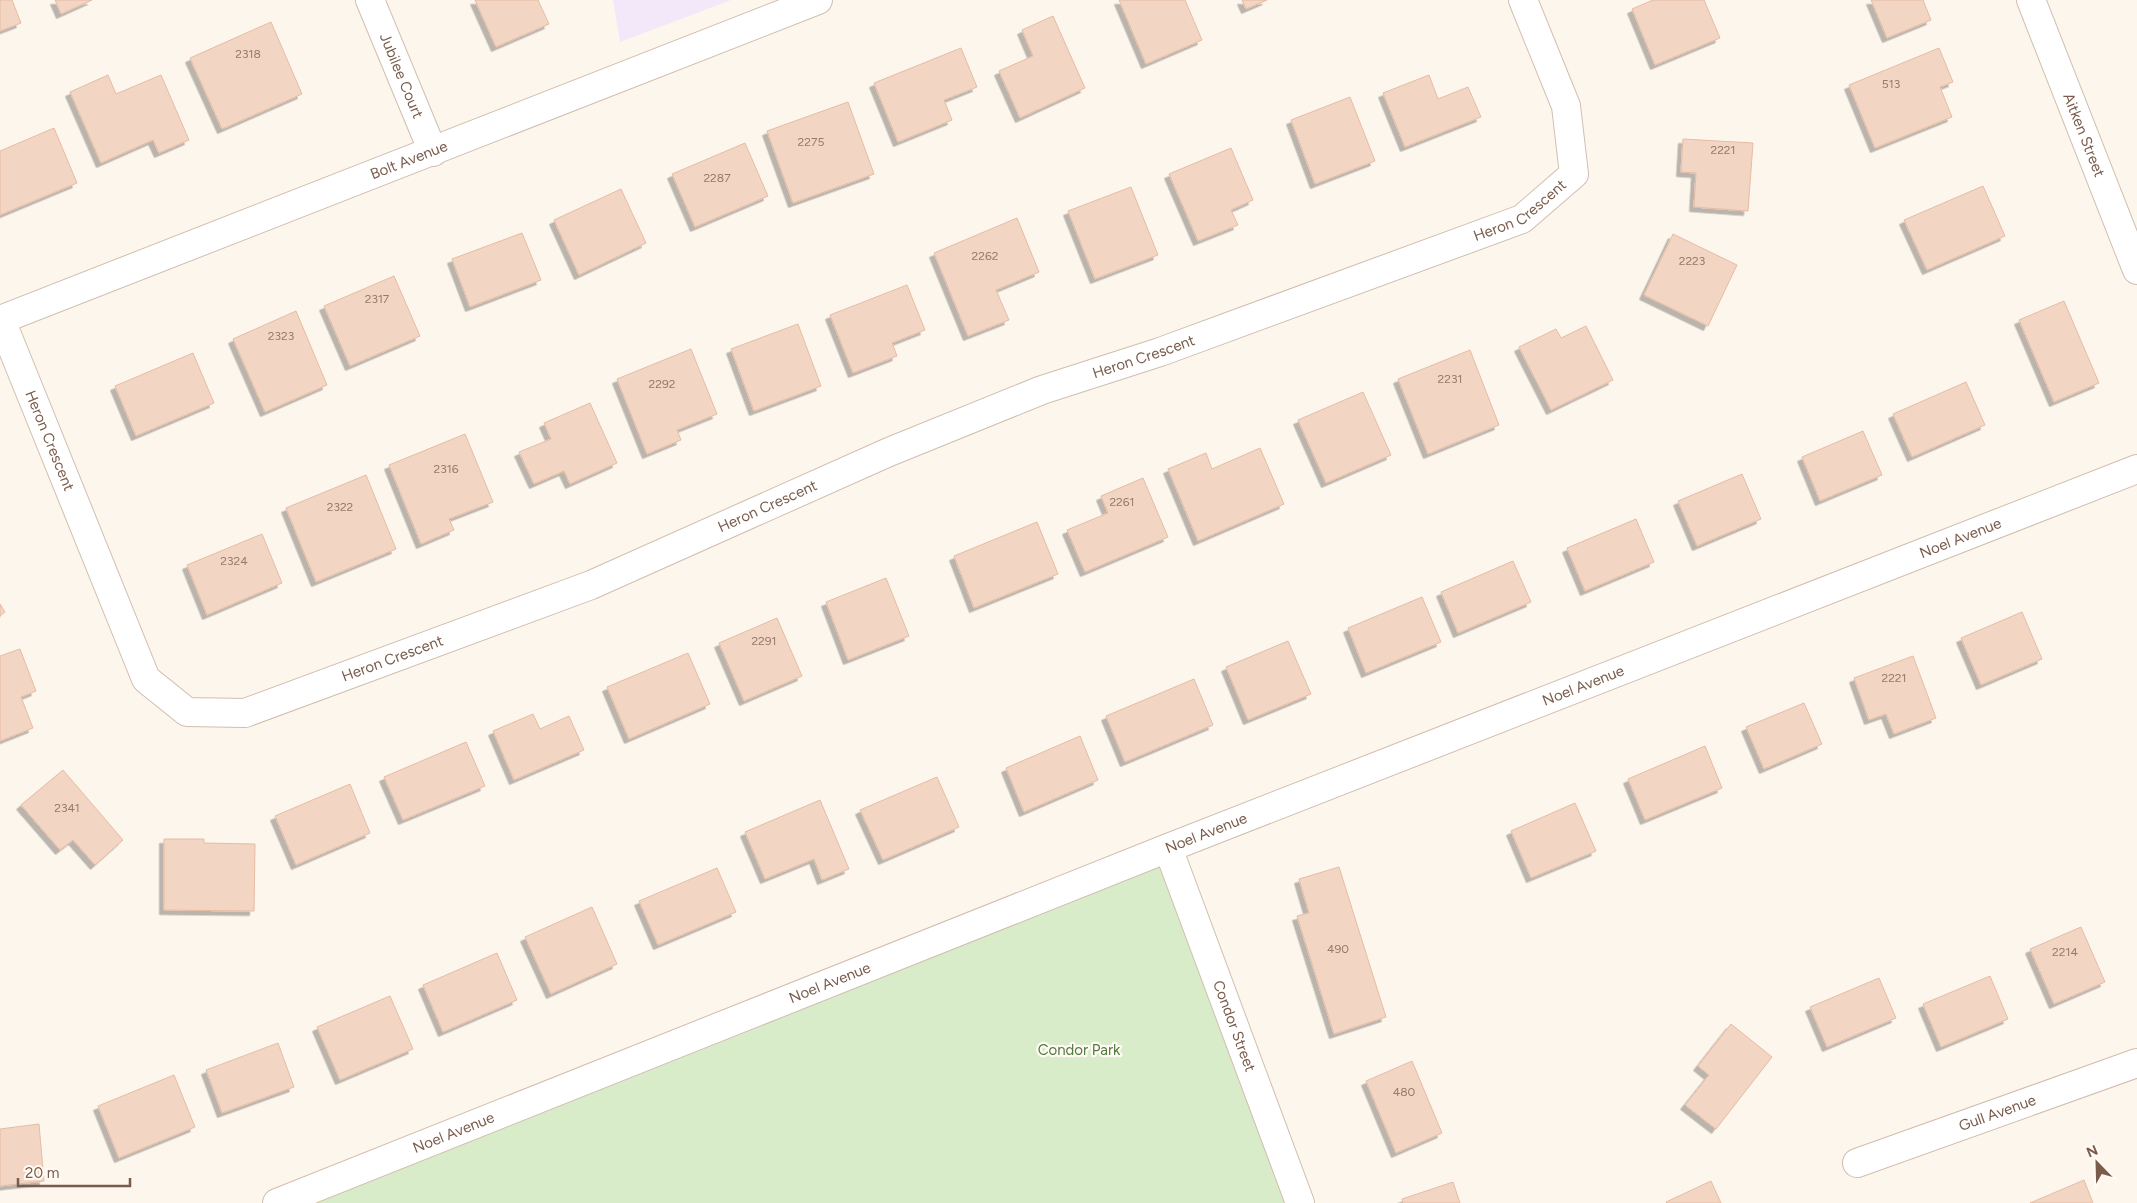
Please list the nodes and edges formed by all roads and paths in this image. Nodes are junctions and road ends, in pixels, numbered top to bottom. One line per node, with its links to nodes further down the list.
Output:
1 (370, 0): 5 (street, Jubilee Court)
2 (818, 0): 5 (street, Bolt Avenue)
3 (1523, 0): 7 (street, Heron Crescent)
4 (2033, 1): 6 (street, Aitken Street)
5 (433, 152): 7 (street, Bolt Avenue)
6 (2137, 270)
7 (1, 320)
8 (2137, 469): 9 (street, Noel Avenue)
9 (1168, 848): 12 (street, Noel Avenue); 13 (street, Condor Street)
10 (2137, 1063): 11 (street, Gull Avenue)
11 (1857, 1163)
12 (277, 1203)
13 (1300, 1203)

